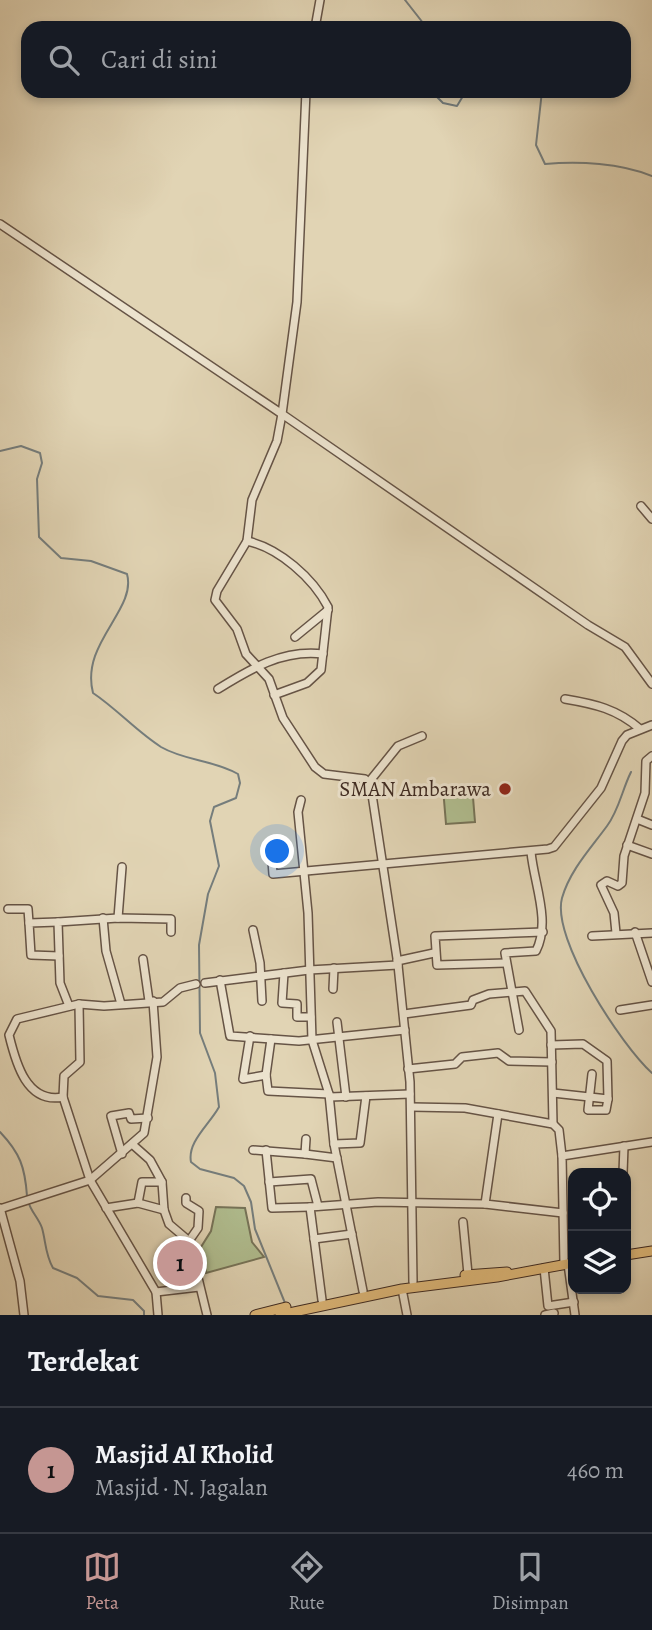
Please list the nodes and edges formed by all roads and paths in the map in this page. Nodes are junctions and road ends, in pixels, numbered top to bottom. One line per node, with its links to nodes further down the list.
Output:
1 (320, 0): 2 (street)
2 (316, 21)
3 (306, 98): 5 (street)
4 (0, 224): 5 (street)
5 (282, 414): 8 (street); 13 (street)
6 (641, 506): 7 (street)
7 (652, 519)
8 (247, 541): 9 (street); 12 (street)
9 (328, 610): 10 (street); 11 (street)
10 (295, 637)
11 (323, 654): 12 (street); 15 (street)
12 (255, 666): 14 (street); 15 (street)
13 (652, 684)
14 (218, 689)
15 (274, 695): 21 (street)
16 (565, 699): 18 (street)
17 (652, 725): 18 (street)
18 (640, 729): 28 (street)
19 (422, 736): 21 (street)
20 (652, 756): 22 (street)
21 (369, 782): 30 (street)
22 (649, 794): 24 (street)
23 (301, 800): 32 (street)
24 (637, 819): 25 (street); 26 (street)
25 (652, 825)
26 (627, 845): 29 (street); 42 (street)
27 (271, 849): 32 (street)
28 (531, 852): 30 (street); 40 (street)
29 (652, 854)
30 (382, 864): 32 (street); 48 (street)
31 (122, 867): 35 (street)
32 (304, 871): 51 (street)
33 (8, 909): 37 (street)
34 (103, 918): 35 (street); 36 (street); 63 (street)
35 (118, 918): 39 (street)
36 (58, 922): 37 (street); 46 (street)
37 (29, 923): 46 (street)
38 (253, 930): 53 (street)
39 (171, 932)
40 (543, 932): 45 (street); 49 (street)
41 (635, 932): 42 (street); 43 (street); 55 (street)
42 (616, 933): 44 (street)
43 (652, 933)
44 (592, 936)
45 (434, 953): 48 (street); 49 (street)
46 (59, 956): 65 (street)
47 (143, 959): 60 (street)
48 (398, 963): 50 (street); 67 (street)
49 (506, 963): 59 (street)
50 (334, 968): 51 (street); 58 (street)
51 (309, 970): 52 (street); 68 (street)
52 (284, 973): 53 (street); 68 (street)
53 (261, 976): 54 (street); 61 (street)
54 (220, 980): 56 (street); 72 (street)
55 (652, 982)
56 (205, 983)
57 (196, 984): 60 (street)
58 (333, 989)
59 (511, 992): 67 (street); 71 (street); 76 (street)
60 (151, 1001): 63 (street); 91 (street)
61 (262, 1001)
62 (79, 1004): 63 (street); 65 (street); 85 (street)
63 (121, 1004)
64 (652, 1005): 66 (street)
65 (69, 1006): 85 (street)
66 (620, 1010)
67 (404, 1014): 70 (street)
68 (311, 1017): 75 (street)
69 (337, 1022): 73 (street)
70 (405, 1030): 73 (street); 78 (street)
71 (519, 1030)
72 (250, 1036): 74 (street); 80 (street)
73 (339, 1038): 75 (street); 86 (street)
74 (271, 1039): 75 (street); 80 (street)
75 (312, 1040): 83 (street)
76 (551, 1045): 77 (street); 88 (street)
77 (552, 1062): 78 (street); 81 (street)
78 (408, 1069): 82 (street)
79 (592, 1074): 87 (street)
80 (266, 1075): 83 (street)
81 (553, 1093): 87 (street); 92 (street)
82 (410, 1094): 84 (street); 89 (street)
83 (329, 1096): 86 (street); 96 (street)
84 (366, 1096): 86 (street); 96 (street)
85 (64, 1097): 105 (street)
86 (346, 1097)
87 (588, 1098): 88 (street); 88 (street)
88 (608, 1099)
89 (411, 1107): 90 (street); 111 (street)
90 (498, 1114): 92 (street); 112 (street)
91 (148, 1118): 95 (street); 100 (street)
92 (553, 1124): 102 (street)
93 (306, 1139): 101 (street)
94 (652, 1142): 97 (street)
95 (132, 1144): 100 (street); 106 (street)
96 (334, 1144): 103 (street)
97 (624, 1146): 102 (street); 104 (street)
98 (253, 1150): 99 (street)
99 (266, 1150): 101 (street); 107 (street)
100 (122, 1154): 105 (street)
101 (305, 1154): 103 (street)
102 (562, 1156): 117 (street)
103 (337, 1158): 110 (street)
104 (623, 1168)
105 (90, 1180): 114 (street); 115 (street)
106 (162, 1182): 109 (street); 116 (street)
107 (269, 1182): 113 (street); 113 (street)
108 (186, 1198): 121 (street)
109 (138, 1203): 115 (street); 116 (street)
110 (346, 1203): 111 (street); 113 (street); 119 (street)
111 (413, 1203): 112 (street); 128 (street)
112 (485, 1204): 117 (street)
113 (314, 1207): 120 (street)
114 (0, 1208): 139 (street)
115 (106, 1209): 132 (street)
116 (164, 1210): 121 (street)
117 (563, 1213): 124 (street)
118 (463, 1222): 127 (street)
119 (352, 1234): 120 (street); 131 (street)
120 (314, 1239): 134 (street)
121 (189, 1241): 129 (street)
122 (652, 1251): 123 (main road)
123 (631, 1254)
124 (568, 1263): 125 (main road)
125 (544, 1268): 126 (main road); 137 (street)
126 (512, 1272): 127 (main road); 130 (main road)
127 (468, 1274): 128 (main road)
128 (413, 1282): 131 (main road)
129 (199, 1287): 132 (street); 141 (street)
130 (402, 1289): 136 (main road); 143 (street)
131 (363, 1291): 134 (main road)
132 (156, 1293): 140 (street)
133 (573, 1294): 135 (street)
134 (322, 1300): 136 (main road)
135 (574, 1302): 137 (street); 145 (street)
136 (293, 1308): 138 (main road)
137 (554, 1311): 144 (street)
138 (278, 1312): 142 (main road)
139 (24, 1315)
140 (158, 1315)
141 (207, 1315)
142 (255, 1315)
143 (407, 1315)
144 (545, 1315)
145 (575, 1315)

